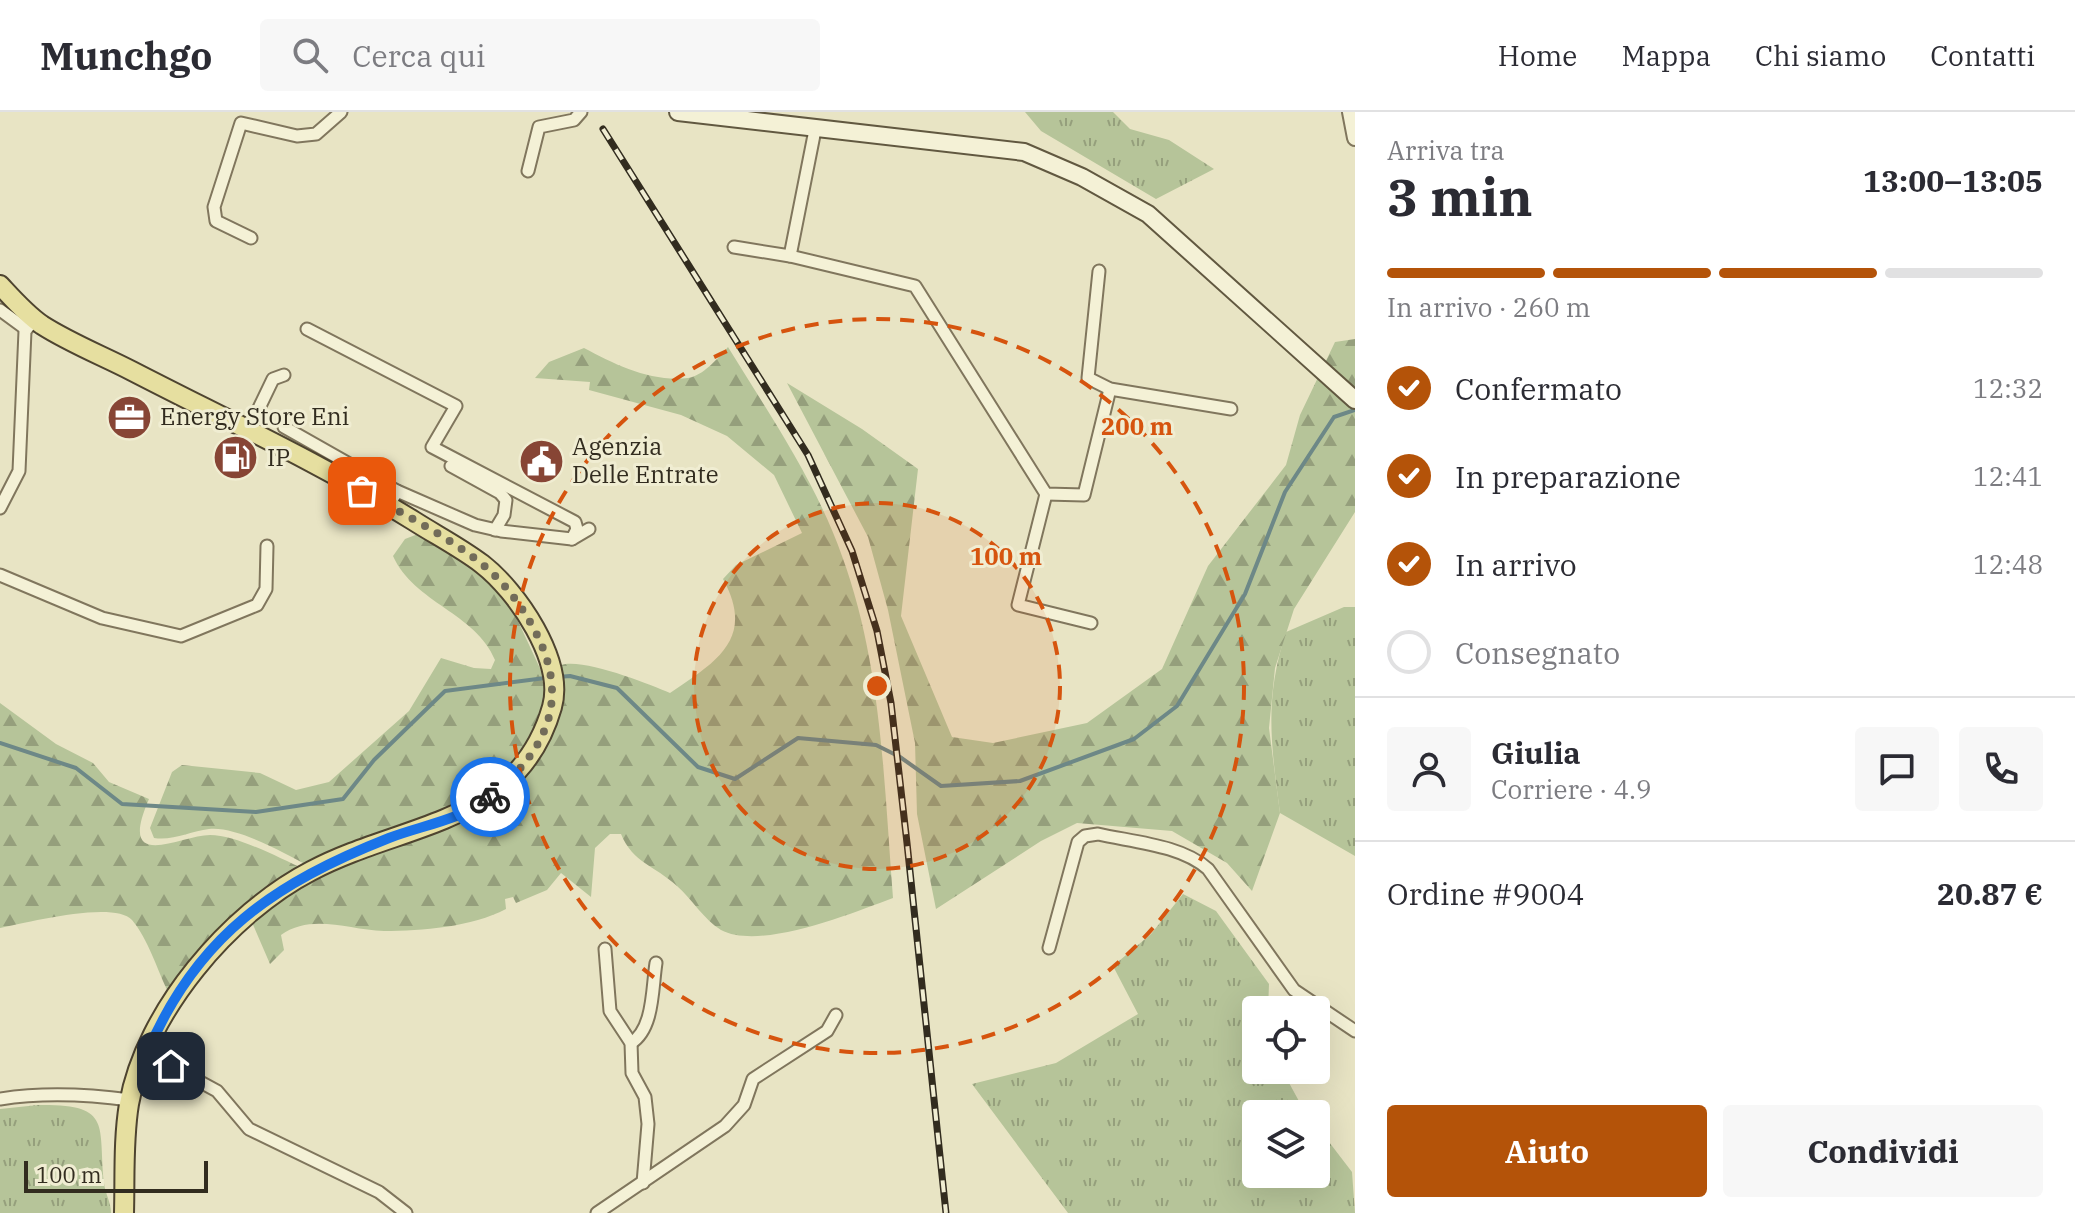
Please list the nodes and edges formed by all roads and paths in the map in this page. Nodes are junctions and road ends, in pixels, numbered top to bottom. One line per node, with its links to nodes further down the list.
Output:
1 (341, 112): 8 (street)
2 (581, 112): 7 (street)
3 (678, 112): 5 (main road)
4 (1350, 112): 6 (street)
5 (815, 130): 10 (street); 18 (main road)
6 (1355, 138)
7 (528, 171)
8 (251, 238)
9 (734, 247): 10 (street)
10 (790, 256): 23 (street)
11 (1099, 271): 17 (street)
12 (0, 285): 14 (main road)
13 (0, 310): 14 (street)
14 (31, 324): 21 (main road); 25 (street)
15 (307, 329): 28 (street)
16 (284, 375): 21 (street)
17 (1110, 389): 19 (street); 23 (street)
18 (1355, 400)
19 (1231, 409)
20 (284, 427): 24 (street)
21 (248, 431): 24 (main road)
22 (451, 466): 27 (street)
23 (1046, 494): 31 (street)
24 (393, 498): 27 (street); 38 (main road)
25 (0, 508)
26 (589, 529): 28 (street)
27 (495, 530): 28 (street)
28 (572, 539)
29 (267, 546): 30 (street)
30 (0, 575)
31 (1091, 623)
32 (1049, 948): 36 (street)
33 (605, 949): 37 (street)
34 (656, 963): 37 (street)
35 (836, 1015): 41 (street)
36 (1355, 1031)
37 (631, 1043): 41 (street)
38 (147, 1053): 40 (main road); 43 (street)
39 (0, 1099): 40 (street)
40 (130, 1100): 42 (main road)
41 (643, 1183): 44 (street)
42 (124, 1213)
43 (406, 1213)
44 (597, 1213)

